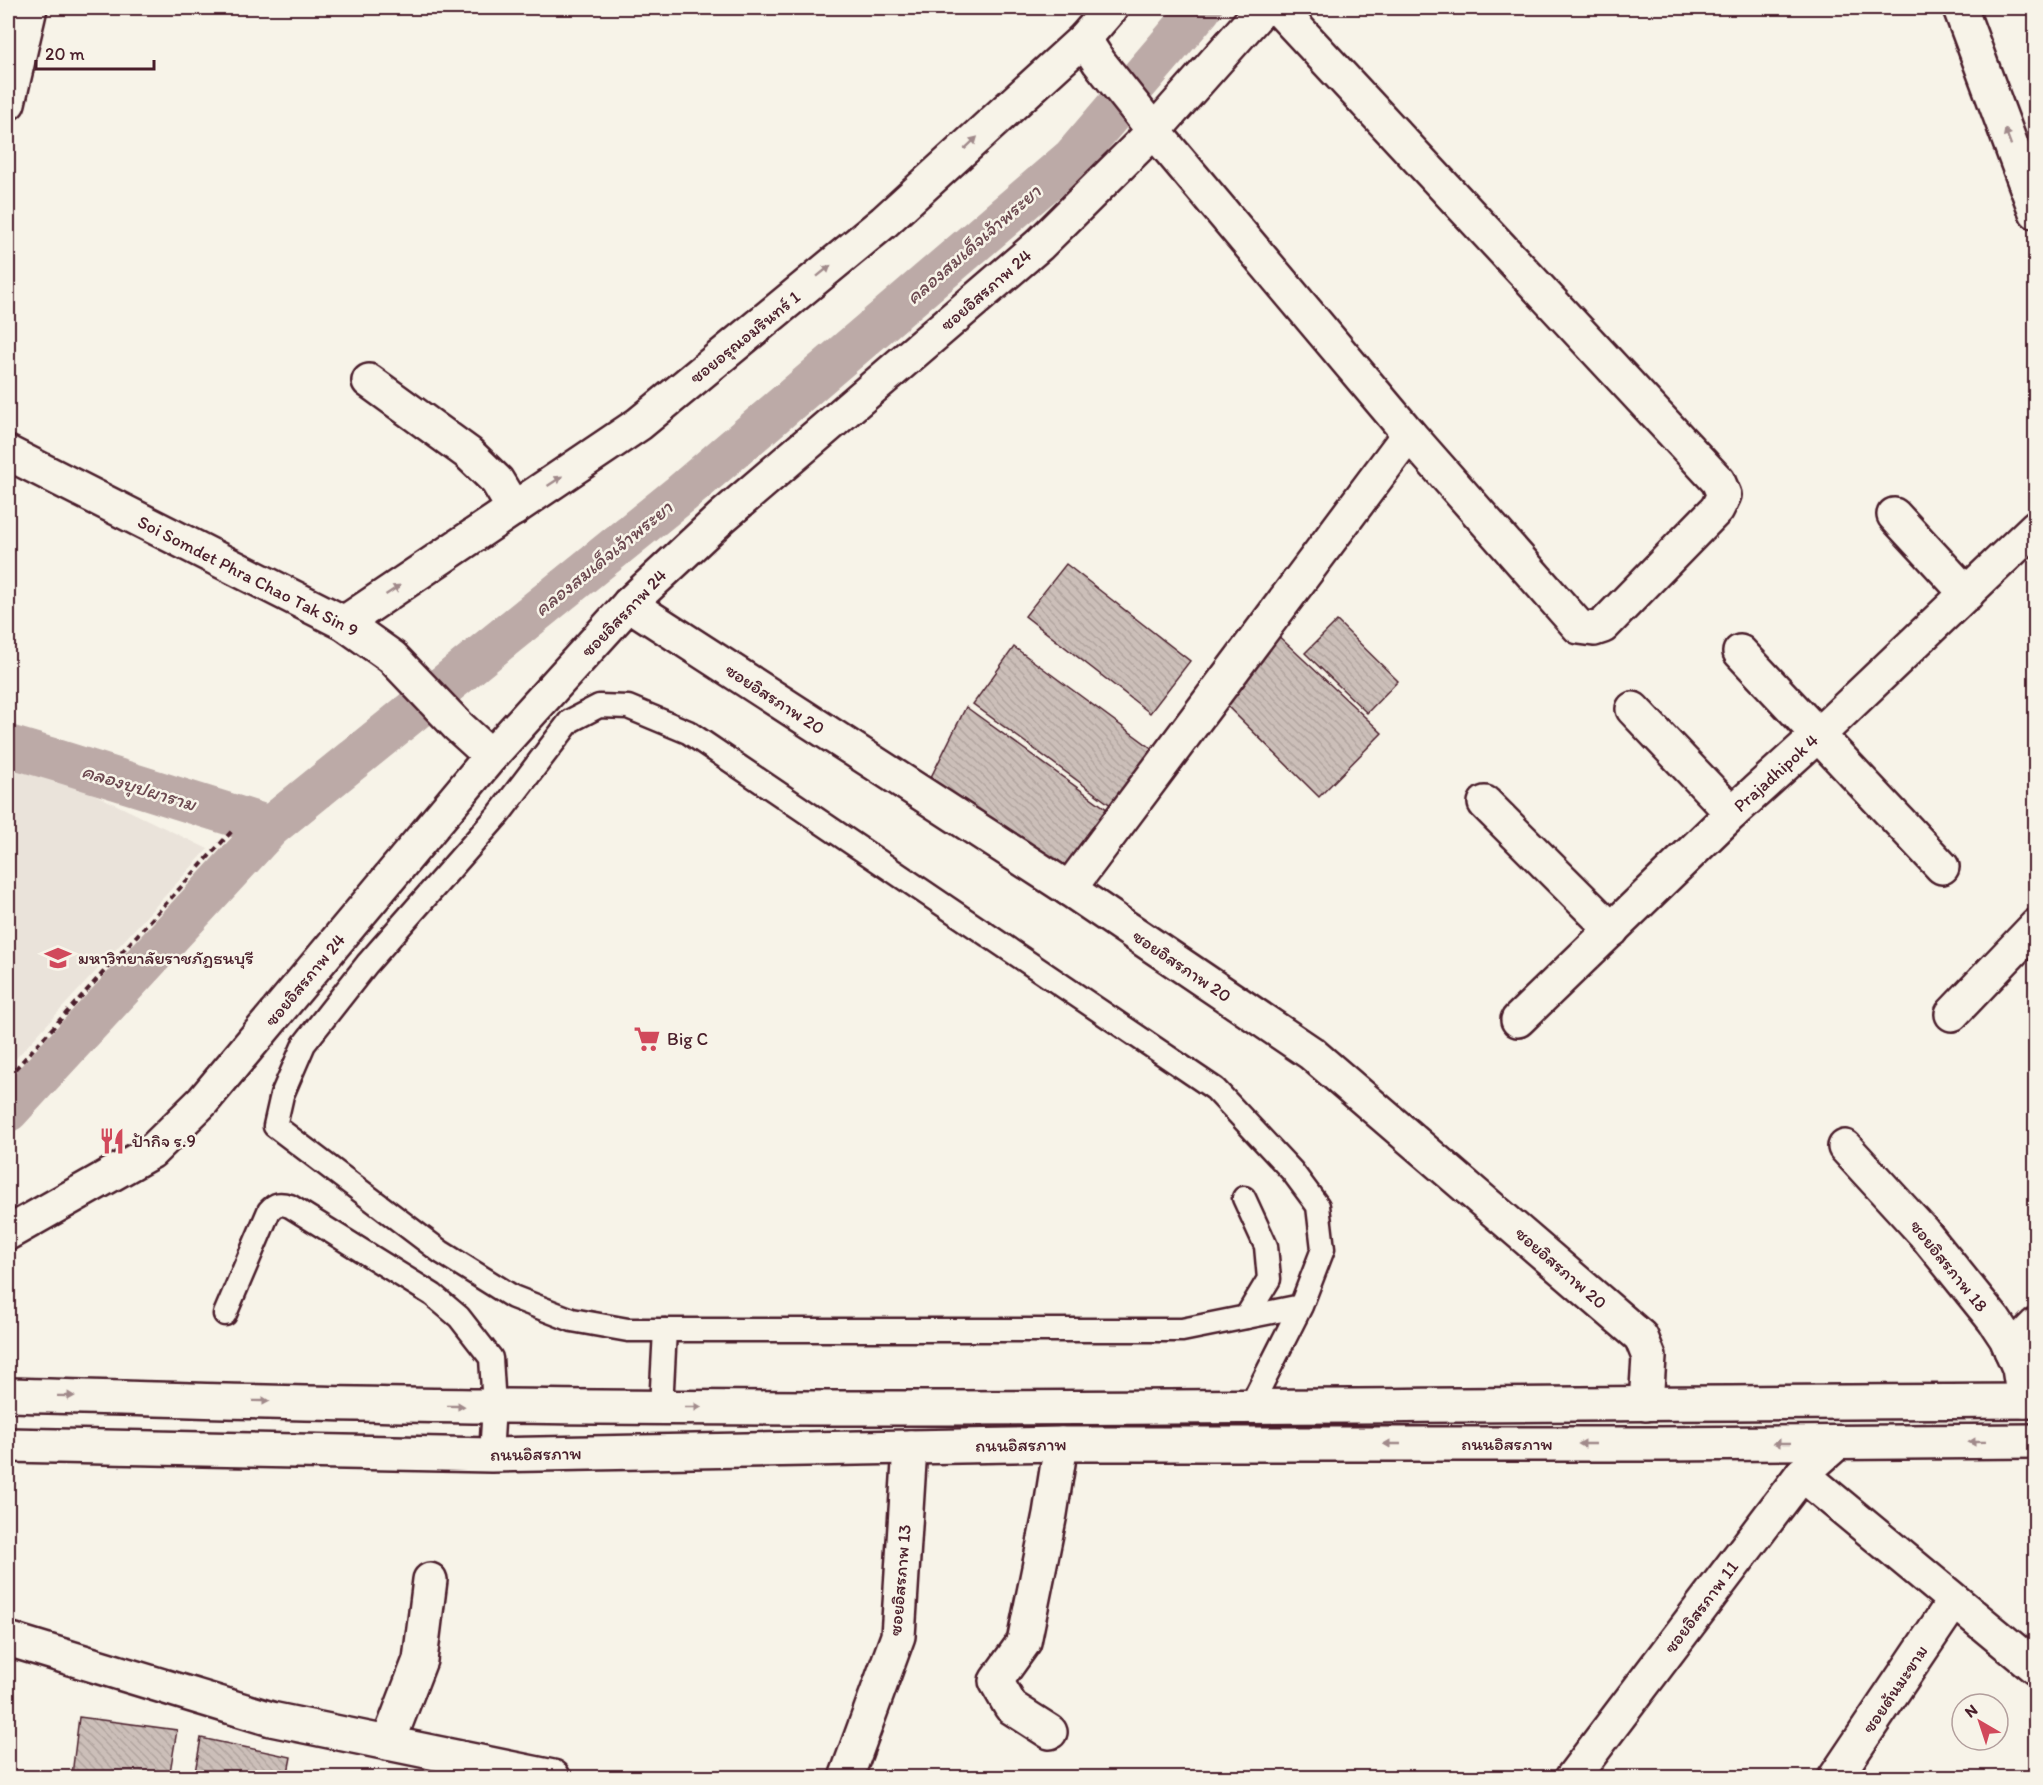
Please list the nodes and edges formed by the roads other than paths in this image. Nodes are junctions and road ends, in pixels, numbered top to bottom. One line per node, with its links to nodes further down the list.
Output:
1 (30, 8): 7 (street)
2 (1111, 8): 6 (street, ซอยอรุณอมรินทร์ 1)
3 (1263, 8): 8 (street, ซอยอิสรภาพ 24)
4 (1278, 8): 11 (street)
5 (1960, 8): 9 (street, one-way to 5)
6 (1091, 51): 8 (street); 13 (street, ซอยอรุณอมรินทร์ 1, one-way to 6)
7 (8, 103)
8 (1146, 120): 11 (street); 17 (street, ซอยอิสรภาพ 24)
9 (2036, 212)
10 (369, 381): 13 (street)
11 (1408, 434): 26 (street)
12 (8, 453): 18 (street, Soi Somdet Phra Chao Tak Sin 9)
13 (514, 509): 18 (street, ซอยอรุณอมรินทร์ 1, one-way to 13)
14 (1894, 515): 16 (street)
15 (2036, 527): 16 (street, Prajadhipok 4)
16 (1967, 594): 21 (street, Prajadhipok 4)
17 (629, 604): 22 (street, ซอยอิสรภาพ 24); 26 (street, ซอยอิสรภาพ 20)
18 (344, 623): 22 (street, Soi Somdet Phra Chao Tak Sin 9)
19 (1740, 652): 21 (street)
20 (1633, 709): 24 (street)
21 (1819, 734): 24 (street, Prajadhipok 4); 25 (street)
22 (491, 756): 33 (street, ซอยอิสรภาพ 24)
23 (1485, 803): 28 (street)
24 (1732, 813): 28 (street, Prajadhipok 4)
25 (1942, 867)
26 (1069, 889): 42 (street, ซอยอิสรภาพ 20)
27 (2036, 926): 29 (street)
28 (1612, 930): 30 (street, Prajadhipok 4)
29 (1952, 1014)
30 (1518, 1020)
31 (1845, 1148): 39 (street, ซอยอิสรภาพ 18)
32 (1244, 1198): 36 (lane)
33 (8, 1233)
34 (1301, 1306): 36 (lane); 38 (lane); 45 (lane)
35 (225, 1314): 43 (lane)
36 (1246, 1317): 38 (lane)
37 (2036, 1325): 39 (street)
38 (665, 1330): 44 (lane)
39 (2011, 1350): 41 (street, ซอยอิสรภาพ 18)
40 (8, 1395): 43 (street, one-way to 43)
41 (2030, 1401): 42 (street)
42 (1646, 1404): 45 (street)
43 (494, 1406): 44 (street); 51 (lane)
44 (661, 1407): 45 (street, one-way to 45)
45 (1250, 1407)
46 (2036, 1441): 47 (street, ถนนอิสรภาพ, one-way to 47)
47 (1837, 1443): 48 (street, ถนนอิสรภาพ, one-way to 48); 52 (street, ซอยอิสรภาพ 11)
48 (1061, 1444): 50 (street, ถนนอิสรภาพ); 57 (street)
49 (8, 1445): 51 (street, ถนนอิสรภาพ)
50 (910, 1447): 51 (street, ถนนอิสรภาพ); 60 (street, ซอยอิสรภาพ 13)
51 (491, 1455)
52 (1802, 1474): 54 (street); 61 (street, ซอยอิสรภาพ 11)
53 (430, 1580): 58 (street)
54 (1954, 1600): 56 (street); 62 (street, ซอยต้นมะขาม)
55 (8, 1639): 58 (street)
56 (2036, 1668)
57 (1050, 1732)
58 (388, 1743): 59 (street)
59 (553, 1777)
60 (846, 1778)
61 (1572, 1778)
62 (1835, 1778)

